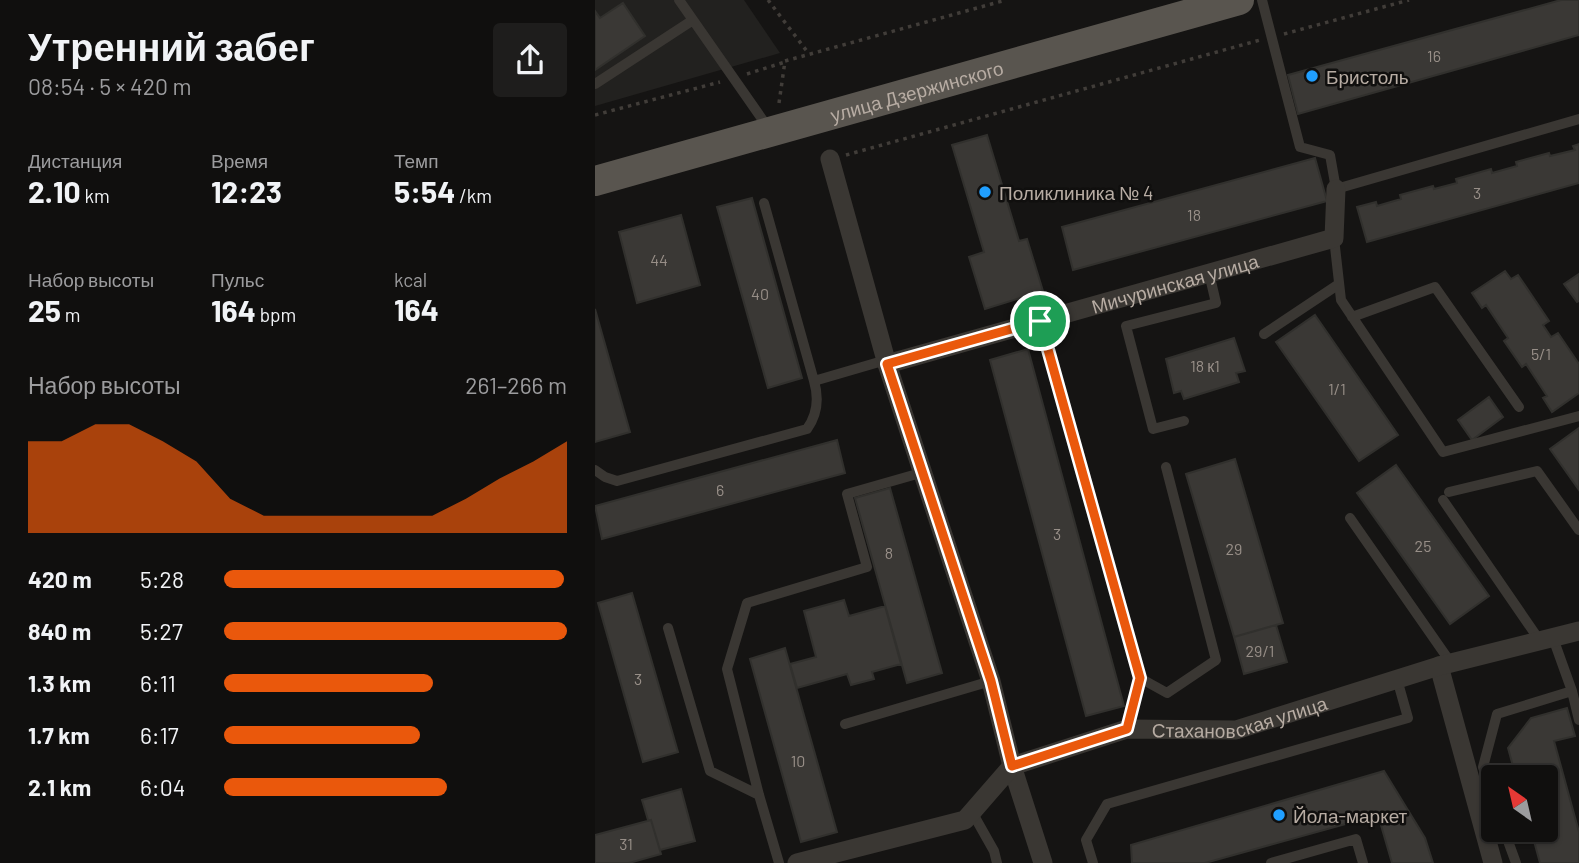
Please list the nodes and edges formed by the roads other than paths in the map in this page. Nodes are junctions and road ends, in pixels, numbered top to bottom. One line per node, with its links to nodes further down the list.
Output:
1 (679, 0): 4 (lane)
2 (1239, 0): 7 (main road, улица Дзержинского)
3 (1262, 0): 10 (lane)
4 (693, 20): 5 (lane); 7 (lane)
5 (595, 84)
6 (1579, 119): 10 (lane)
7 (771, 132): 9 (main road, улица Дзержинского)
8 (830, 159): 18 (street)
9 (595, 181)
10 (1336, 189): 12 (street)
11 (764, 203): 19 (lane)
12 (1334, 238): 13 (street, Мичуринская улица); 14 (lane)
13 (1209, 274): 16 (street, Мичуринская улица); 22 (lane)
14 (1339, 284): 15 (lane); 17 (lane)
15 (1352, 317): 20 (lane); 21 (lane)
16 (1040, 321): 18 (street, Мичуринская улица); 32 (lane)
17 (1264, 334)
18 (887, 362): 19 (lane); 25 (street)
19 (814, 381): 24 (lane)
20 (1519, 407)
21 (1579, 416)
22 (1184, 421)
23 (1166, 467): 32 (lane)
24 (595, 470)
25 (924, 472): 34 (street); 41 (lane)
26 (1350, 518): 31 (lane)
27 (1579, 530): 30 (lane)
28 (668, 628): 41 (lane)
29 (1579, 631): 30 (street, Стахановская улица)
30 (1546, 639): 31 (street, Стахановская улица); 35 (lane)
31 (1445, 664): 33 (street, Стахановская улица); 51 (street)
32 (1140, 678): 38 (lane)
33 (1397, 679): 38 (street, Стахановская улица); 48 (lane)
34 (991, 681): 37 (lane); 40 (street)
35 (1572, 691): 36 (lane); 39 (lane)
36 (1579, 720)
37 (845, 724)
38 (1127, 729): 40 (street, Стахановская улица)
39 (1484, 765)
40 (1012, 766): 42 (street); 47 (street)
41 (759, 794): 44 (lane)
42 (972, 812): 45 (street); 46 (lane)
43 (1508, 842): 52 (lane)
44 (779, 863)
45 (797, 863)
46 (997, 863)
47 (1043, 863)
48 (1093, 863)
49 (1271, 863): 50 (lane)
50 (1363, 863)
51 (1493, 863)
52 (1516, 863)

